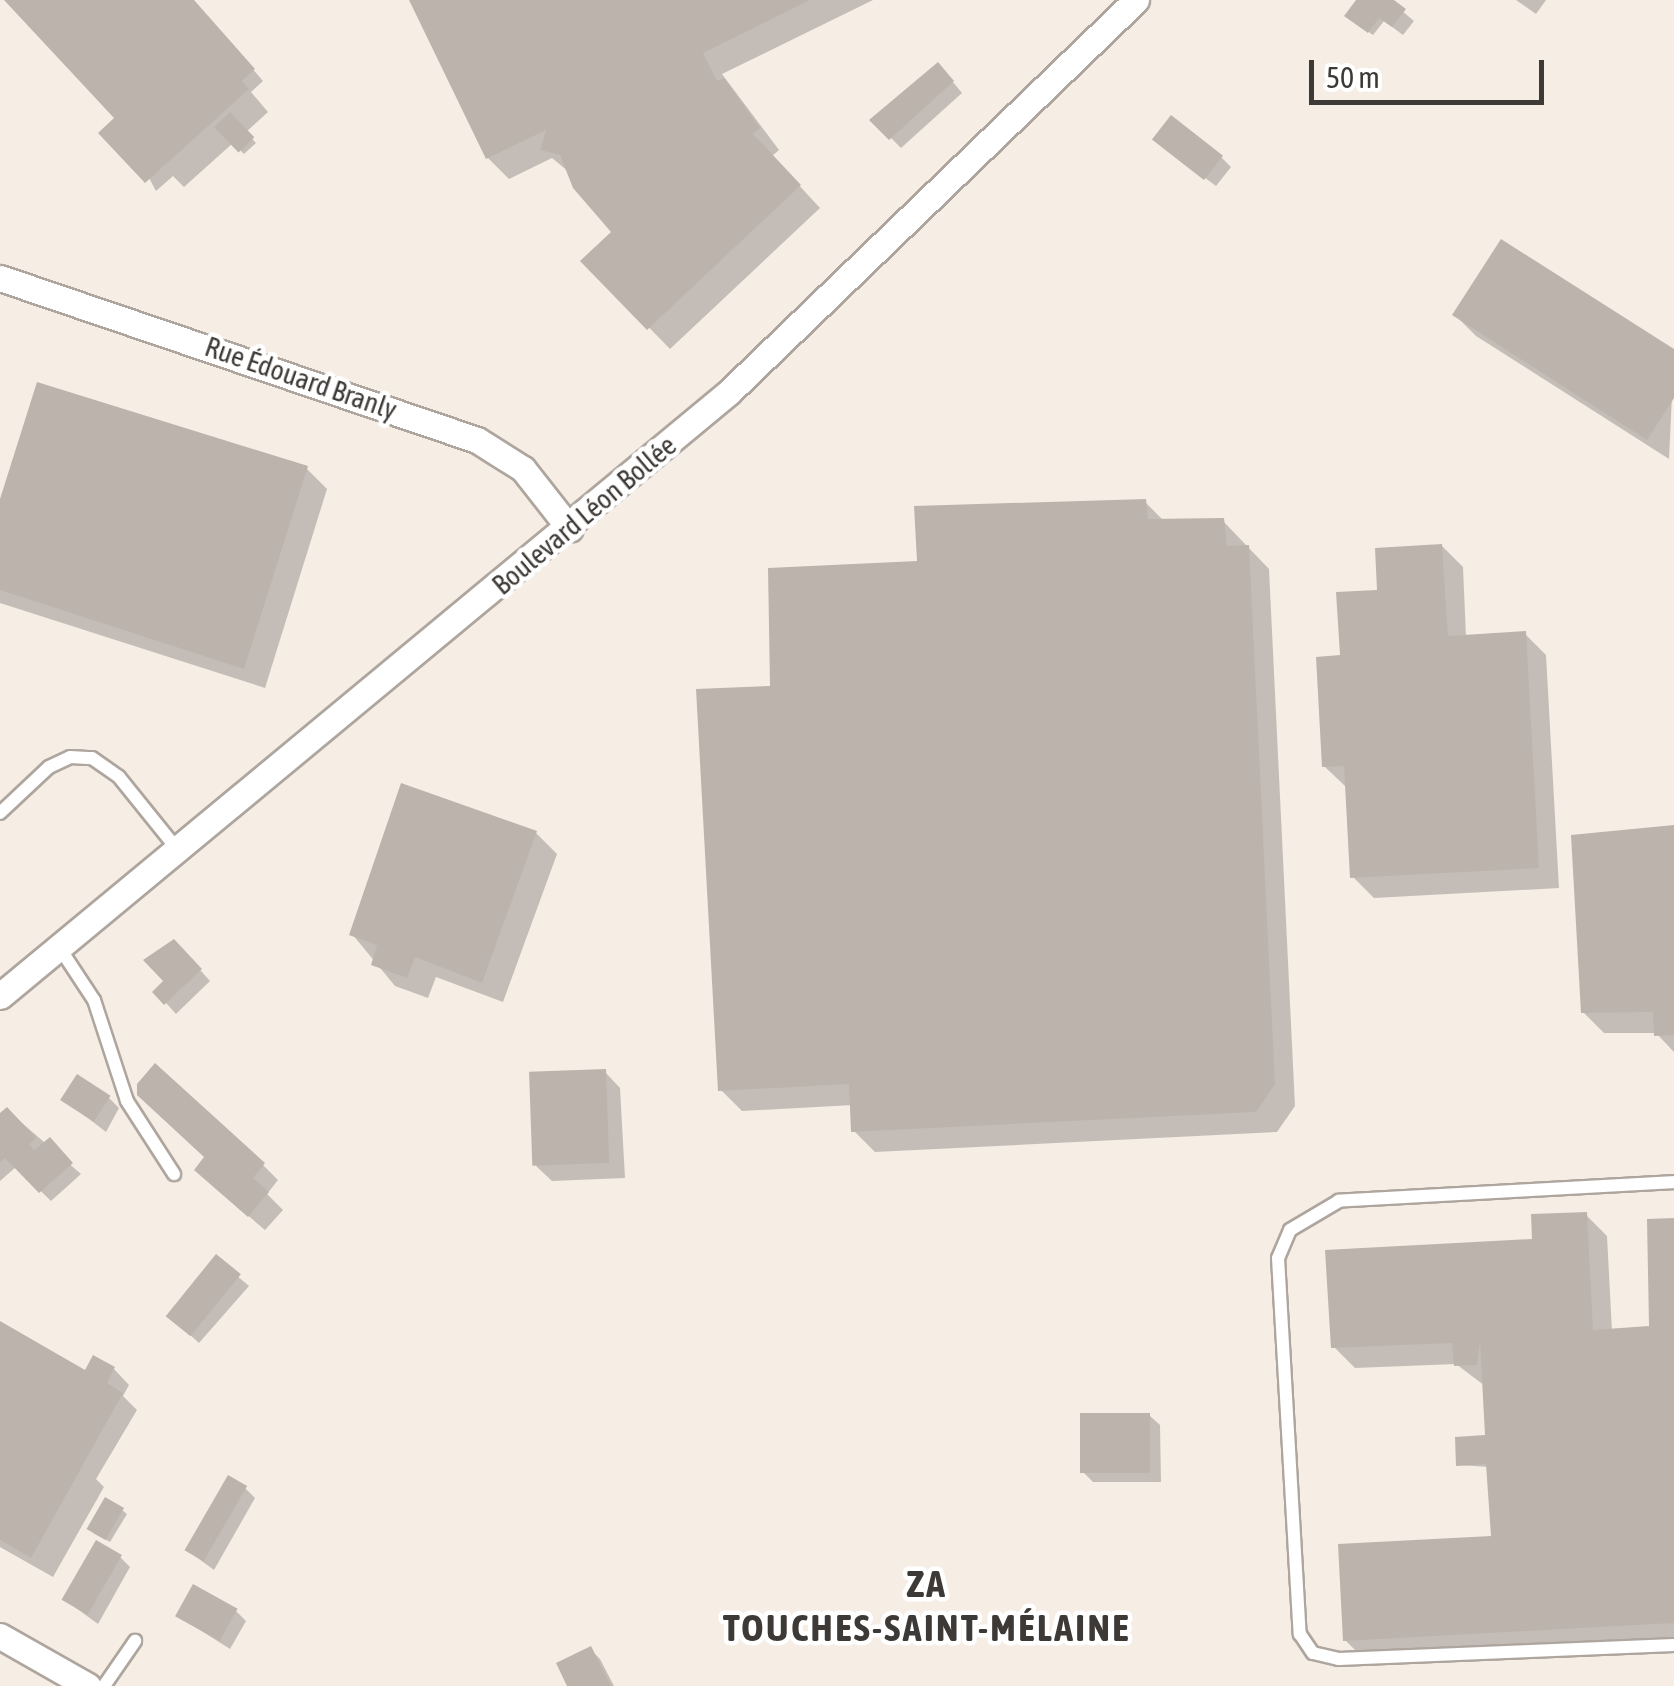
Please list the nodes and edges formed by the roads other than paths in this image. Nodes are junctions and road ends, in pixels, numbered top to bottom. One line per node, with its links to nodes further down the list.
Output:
1 (1136, 0): 3 (street, Boulevard Léon Bollée)
2 (0, 278): 3 (street, Rue Édouard Branly)
3 (570, 529): 5 (street, Boulevard Léon Bollée)
4 (0, 812): 5 (lane)
5 (178, 850): 6 (street, Boulevard Léon Bollée)
6 (59, 947): 7 (street, Boulevard Léon Bollée); 8 (lane)
7 (0, 996)
8 (174, 1174)
9 (1674, 1182): 12 (lane)
10 (0, 1636): 13 (street)
11 (135, 1641): 13 (lane)
12 (1674, 1644)
13 (87, 1685)

